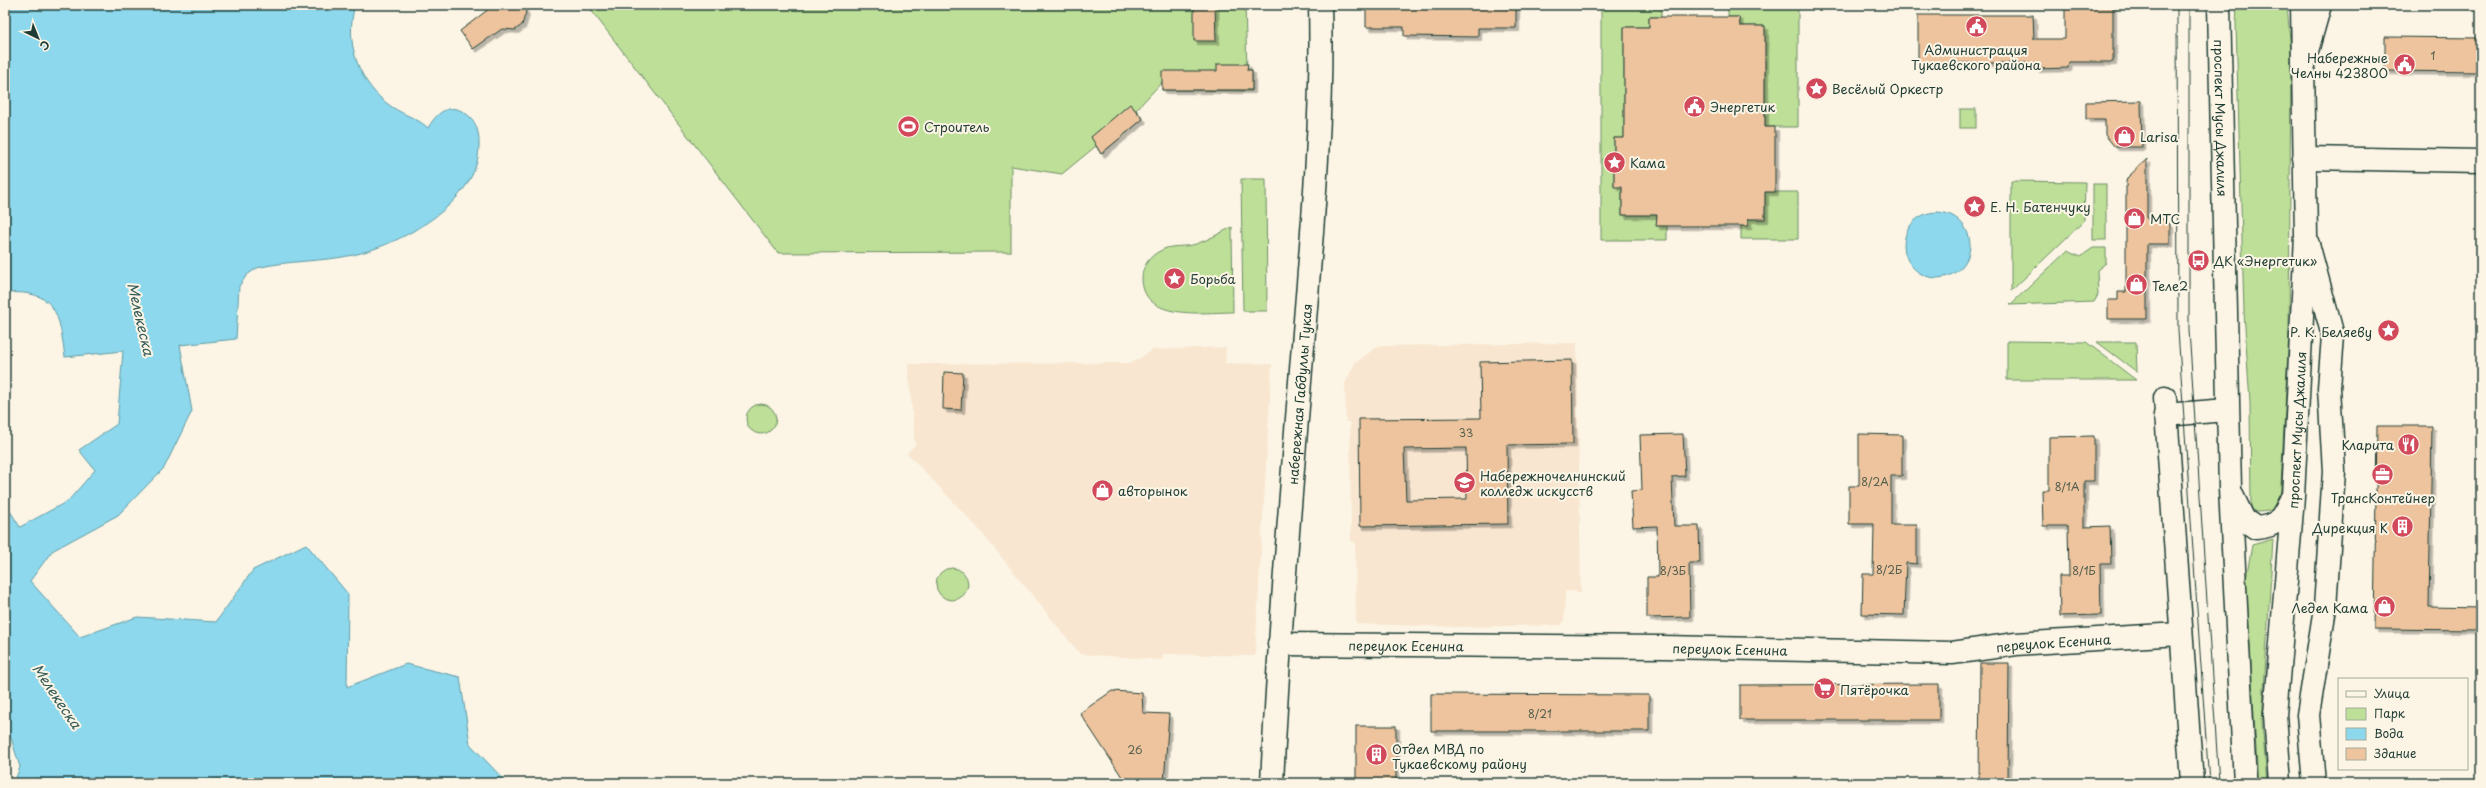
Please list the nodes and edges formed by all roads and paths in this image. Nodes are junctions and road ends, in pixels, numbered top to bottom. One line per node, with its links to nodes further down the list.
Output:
1 (1320, 5): 13 (main road, набережная Габдуллы Тукая)
2 (2219, 5): 9 (main road, проспект Мусы Джалиля)
3 (2302, 5): 5 (main road, проспект Мусы Джалиля)
4 (2320, 5): 5 (main road)
5 (2303, 67): 6 (main road, проспект Мусы Джалиля)
6 (2304, 158): 7 (main road); 8 (main road, проспект Мусы Джалиля)
7 (2481, 161)
8 (2306, 236): 11 (main road, проспект Мусы Джалиля); 18 (main road)
9 (2227, 410): 10 (main road, проспект Мусы Джалиля); 12 (main road)
10 (2230, 489): 11 (main road); 16 (main road, проспект Мусы Джалиля)
11 (2292, 497): 17 (main road, проспект Мусы Джалиля)
12 (2180, 634): 13 (main road, переулок Есенина); 15 (main road)
13 (1278, 644): 14 (main road, набережная Габдуллы Тукая)
14 (1272, 783)
15 (2192, 783)
16 (2245, 783)
17 (2280, 783)
18 (2314, 783)

